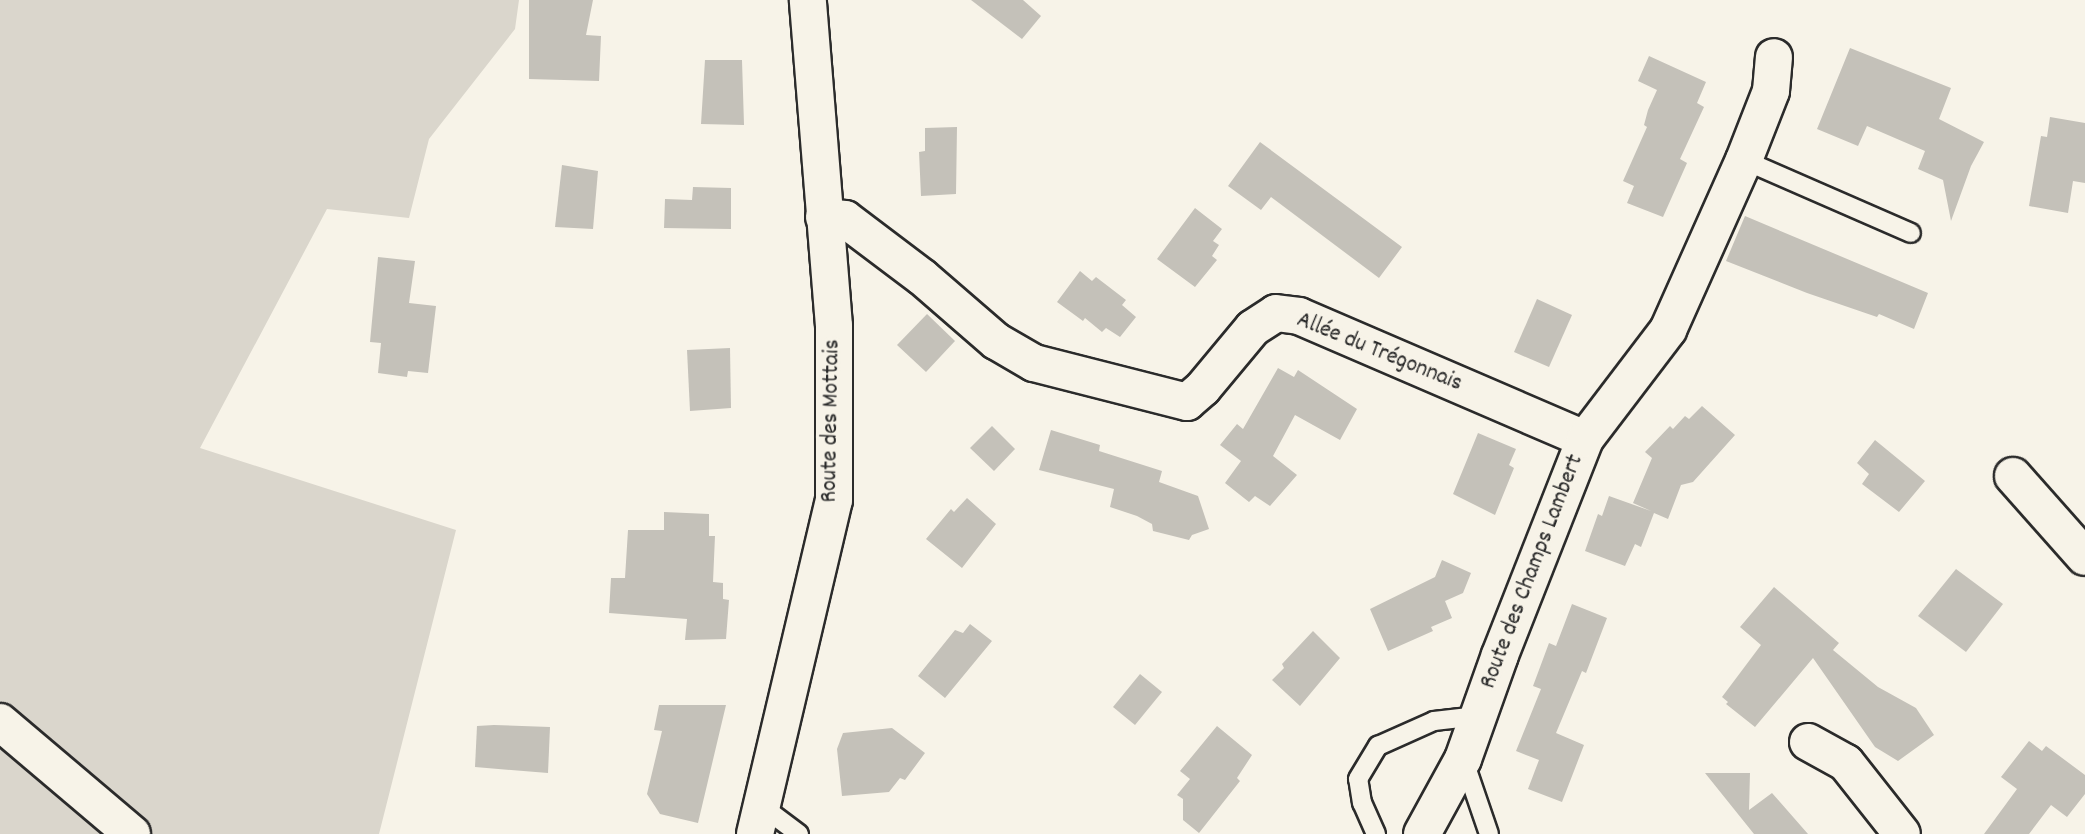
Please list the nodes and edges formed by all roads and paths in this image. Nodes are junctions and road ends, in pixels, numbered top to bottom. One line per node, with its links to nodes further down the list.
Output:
1 (808, 0): 4 (street, Route des Mottais)
2 (1774, 57): 3 (street, Route des Champs Lambert)
3 (1744, 160): 5 (lane); 6 (street, Route des Champs Lambert)
4 (824, 217): 6 (street, Allée du Trégonnais); 13 (street, Route des Mottais)
5 (1911, 233)
6 (1585, 439): 9 (street, Route des Champs Lambert)
7 (2013, 476): 8 (street)
8 (2085, 557)
9 (1478, 716): 12 (street, Route des Champs Lambert); 16 (lane)
10 (0, 722): 14 (street)
11 (1808, 742): 19 (street)
12 (1463, 759): 17 (street, Route des Champs Lambert); 18 (lane)
13 (759, 820): 15 (lane)
14 (132, 834)
15 (799, 834)
16 (1376, 834)
17 (1422, 834)
18 (1489, 834)
19 (1902, 834)

